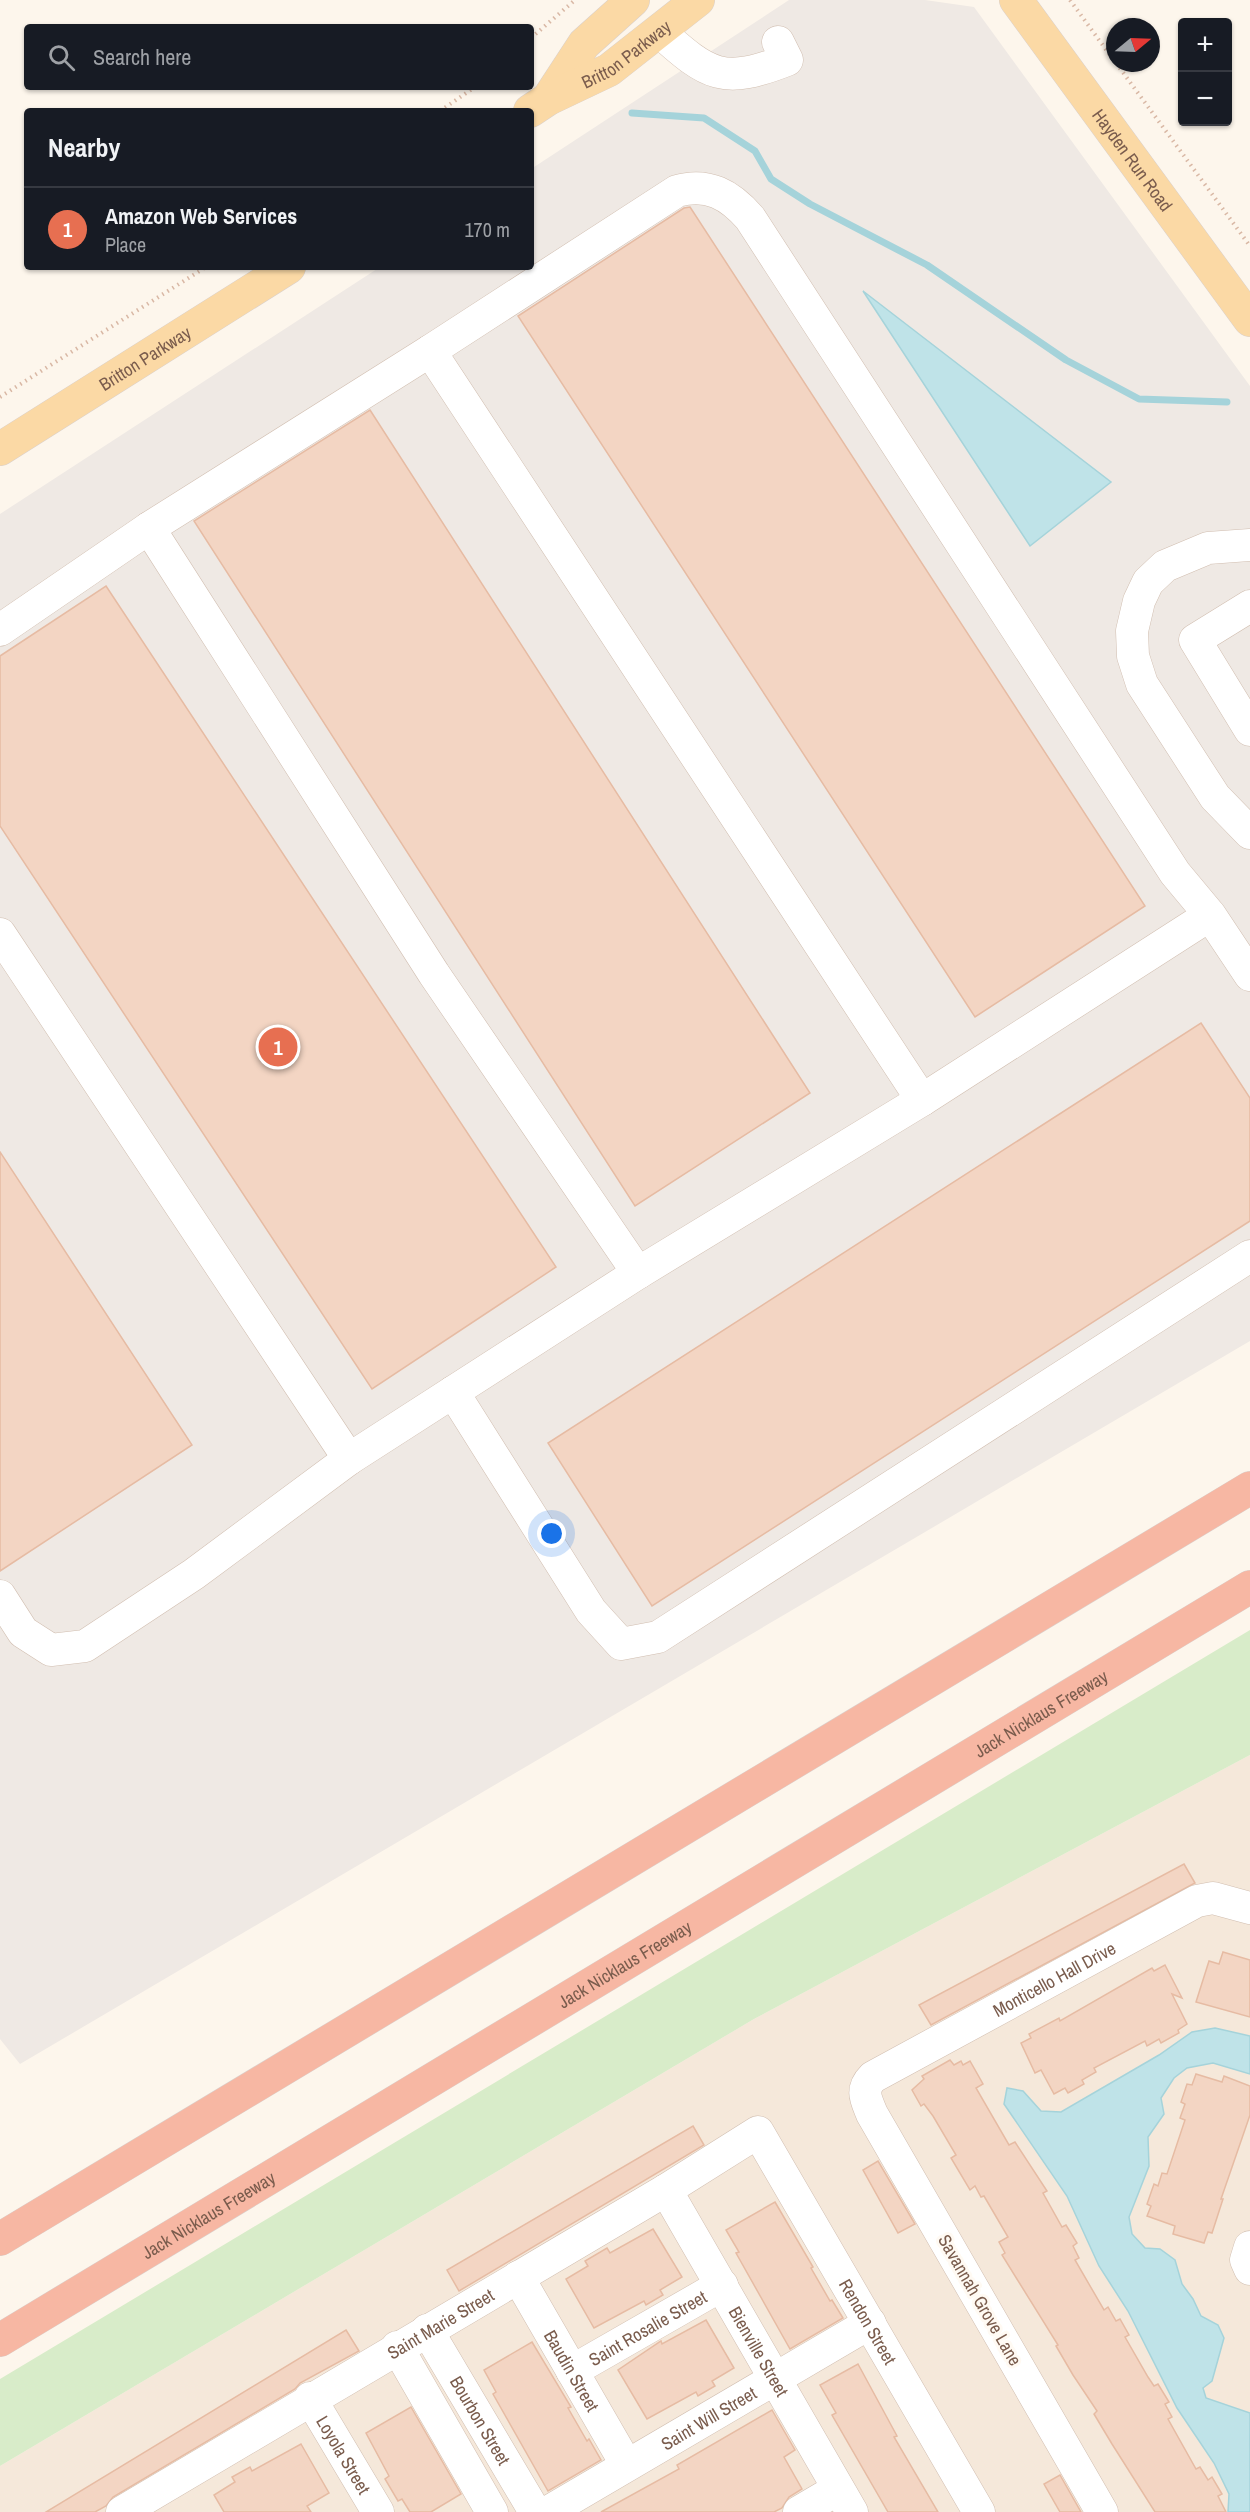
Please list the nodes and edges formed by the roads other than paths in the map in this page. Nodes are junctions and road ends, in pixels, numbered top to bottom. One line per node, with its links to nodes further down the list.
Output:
1 (633, 0): 6 (main road, Britton Parkway)
2 (698, 0): 4 (main road, Britton Parkway)
3 (1016, 0): 8 (main road, Hayden Run Road)
4 (660, 32): 5 (street); 6 (main road, Britton Parkway)
5 (778, 42)
6 (539, 105)
7 (285, 270): 10 (main road, Britton Parkway)
8 (1250, 320)
9 (430, 351): 11 (street); 18 (street); 22 (street)
10 (0, 449)
11 (149, 528): 14 (street); 24 (street)
12 (1250, 545): 17 (street)
13 (1250, 606): 15 (street)
14 (0, 630)
15 (1238, 686): 16 (street)
16 (1250, 730)
17 (1250, 833)
18 (1210, 915): 20 (street); 21 (street); 22 (street)
19 (0, 934): 26 (street)
20 (1250, 934)
21 (1250, 975)
22 (922, 1100): 24 (street)
23 (1250, 1256): 25 (street)
24 (638, 1273): 25 (street)
25 (453, 1392): 26 (street)
26 (349, 1459): 29 (street)
27 (1250, 1488): 34 (highway)
28 (1250, 1587): 41 (highway, Jack Nicklaus Freeway)
29 (0, 1596)
30 (1250, 1908): 31 (street, Monticello Hall Drive)
31 (865, 2085): 56 (street, Savannah Grove Lane)
32 (758, 2132): 33 (street, Saint Marie Street); 39 (street, Rendon Street)
33 (666, 2190): 37 (street, Saint Marie Street); 38 (street, Bienville Street)
34 (0, 2239)
35 (1250, 2247): 36 (street)
36 (1250, 2269)
37 (518, 2277): 40 (street, Saint Marie Street); 43 (street, Baudin Street)
38 (722, 2285): 43 (street, Saint Rosalie Street); 44 (street, Bienville Street)
39 (870, 2323): 44 (street, Saint Will Street); 55 (street, Rendon Street)
40 (427, 2330): 42 (street, Saint Marie Street); 52 (street, Bourbon Street)
41 (0, 2340)
42 (397, 2347): 45 (street, Saint Marie Street); 51 (street, Bourbon Street)
43 (572, 2370): 46 (street, Baudin Street)
44 (774, 2379): 46 (street, Saint Will Street); 48 (street, Bienville Street)
45 (310, 2398): 47 (street, Saint Marie Street); 49 (street, Loyola Street)
46 (626, 2464): 53 (street, Saint Will Street)
47 (164, 2501): 50 (street, Saint Marie Street)
48 (845, 2501): 54 (street)
49 (366, 2508)
50 (123, 2512)
51 (492, 2512)
52 (535, 2512)
53 (548, 2512)
54 (799, 2512)
55 (979, 2512)
56 (1102, 2512)

